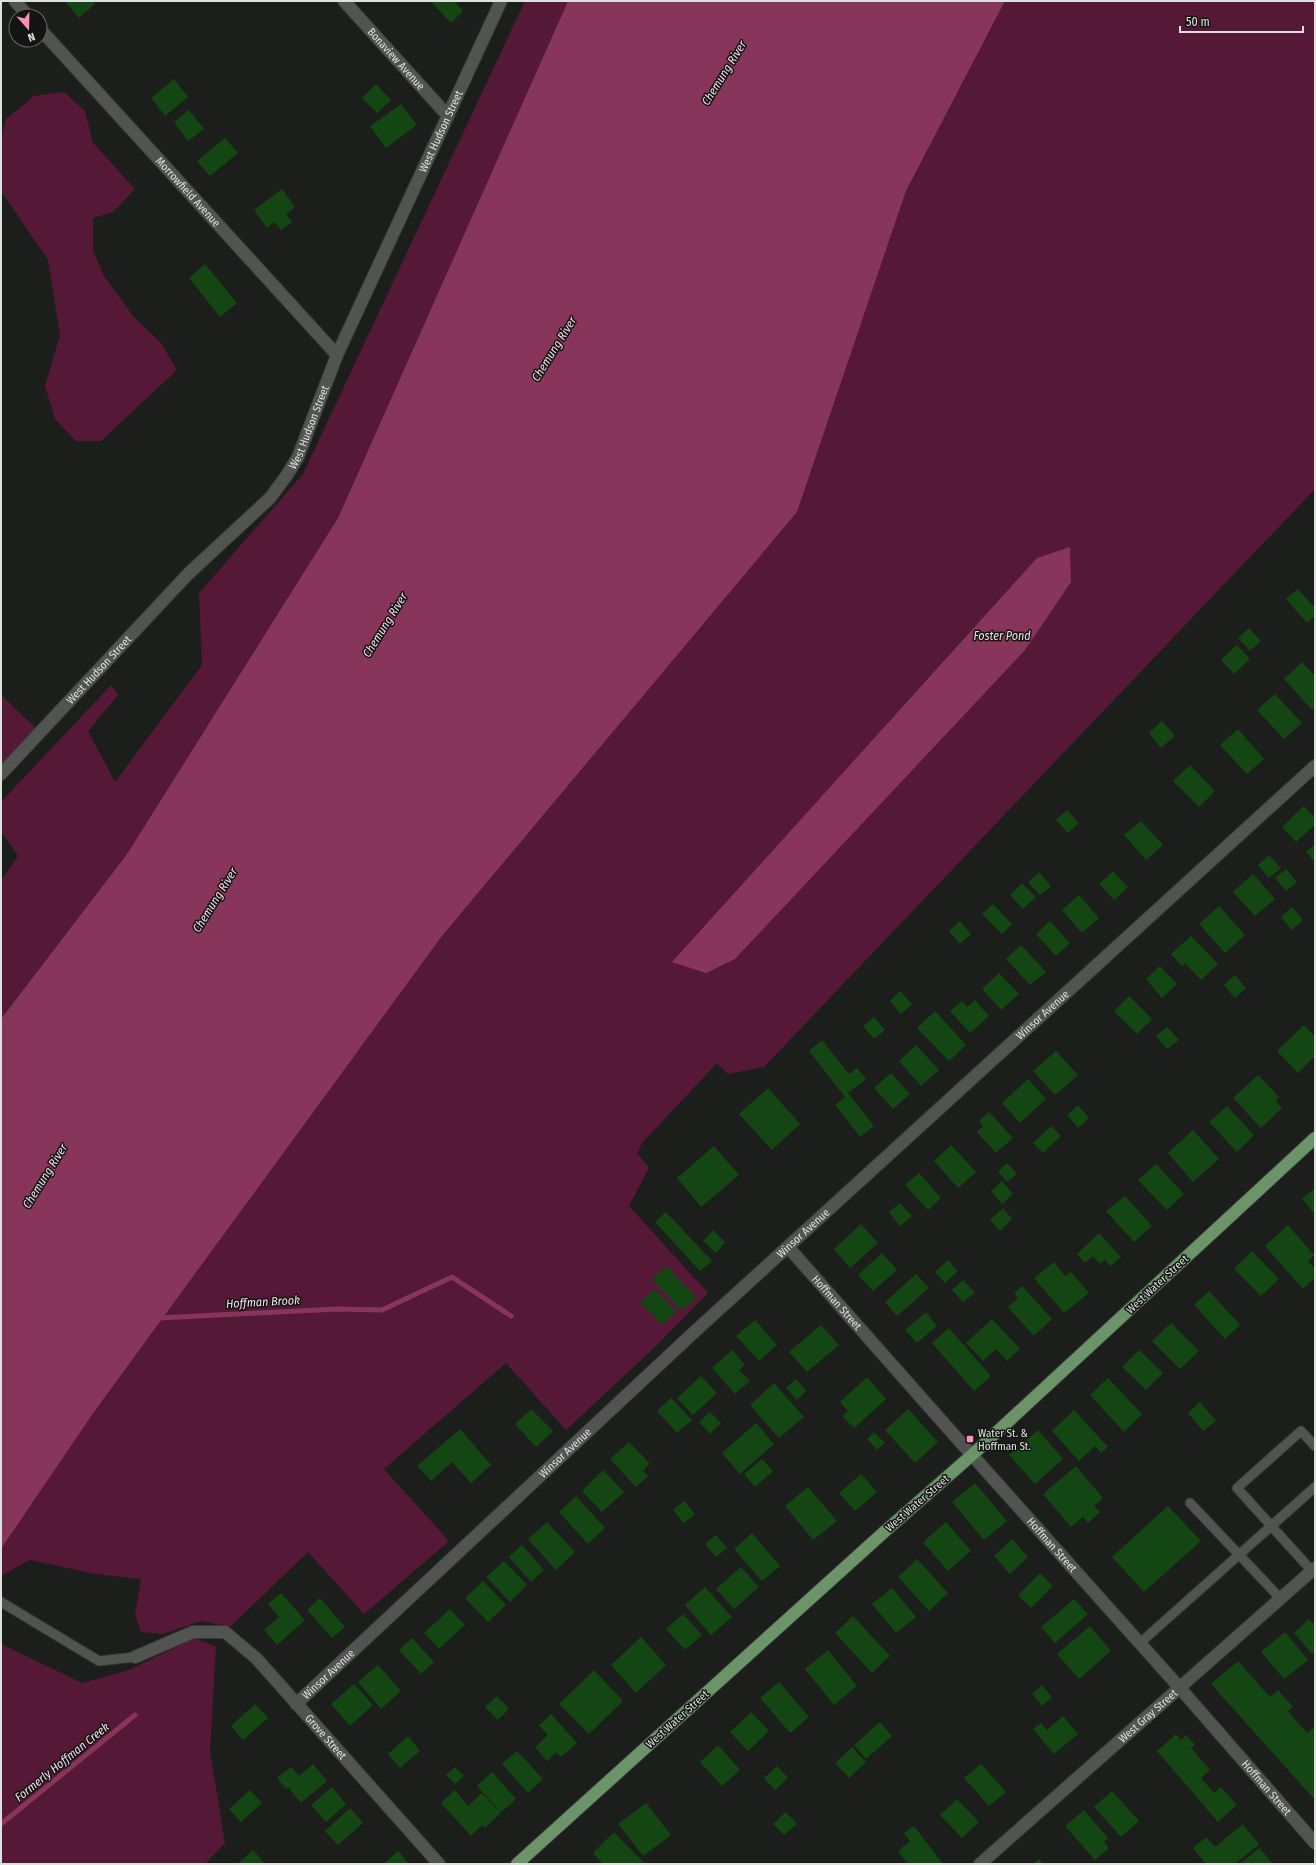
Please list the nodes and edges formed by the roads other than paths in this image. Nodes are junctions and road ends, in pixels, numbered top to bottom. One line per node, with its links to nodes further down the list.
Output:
1 (344, 1): 4 (street, Bonaview Avenue)
2 (501, 1): 4 (street, West Hudson Street)
3 (48, 38): 5 (street, Morrowfield Avenue)
4 (448, 116): 5 (street, West Hudson Street)
5 (337, 355): 7 (street, West Hudson Street)
6 (1314, 770): 9 (street, Winsor Avenue)
7 (1, 774)
8 (1315, 1138): 11 (main road, West Water Street)
9 (788, 1247): 11 (street, Hoffman Street); 22 (street, Winsor Avenue)
10 (1315, 1446): 14 (lane)
11 (972, 1455): 19 (street, Hoffman Street); 25 (main road, West Water Street)
12 (1315, 1487): 14 (lane)
13 (1190, 1503): 15 (lane)
14 (1271, 1526): 15 (lane); 16 (lane)
15 (1240, 1554): 17 (lane); 19 (lane)
16 (1313, 1569): 17 (street, West Gray Street)
17 (1280, 1598): 21 (street, West Gray Street)
18 (1, 1602): 20 (lane)
19 (1140, 1643): 21 (street, Hoffman Street)
20 (135, 1657): 22 (street, Grove Street)
21 (1180, 1687): 23 (street, Hoffman Street); 26 (street, West Gray Street)
22 (296, 1704): 24 (street, Grove Street)
23 (1315, 1843)
24 (439, 1864)
25 (517, 1864)
26 (980, 1864)

